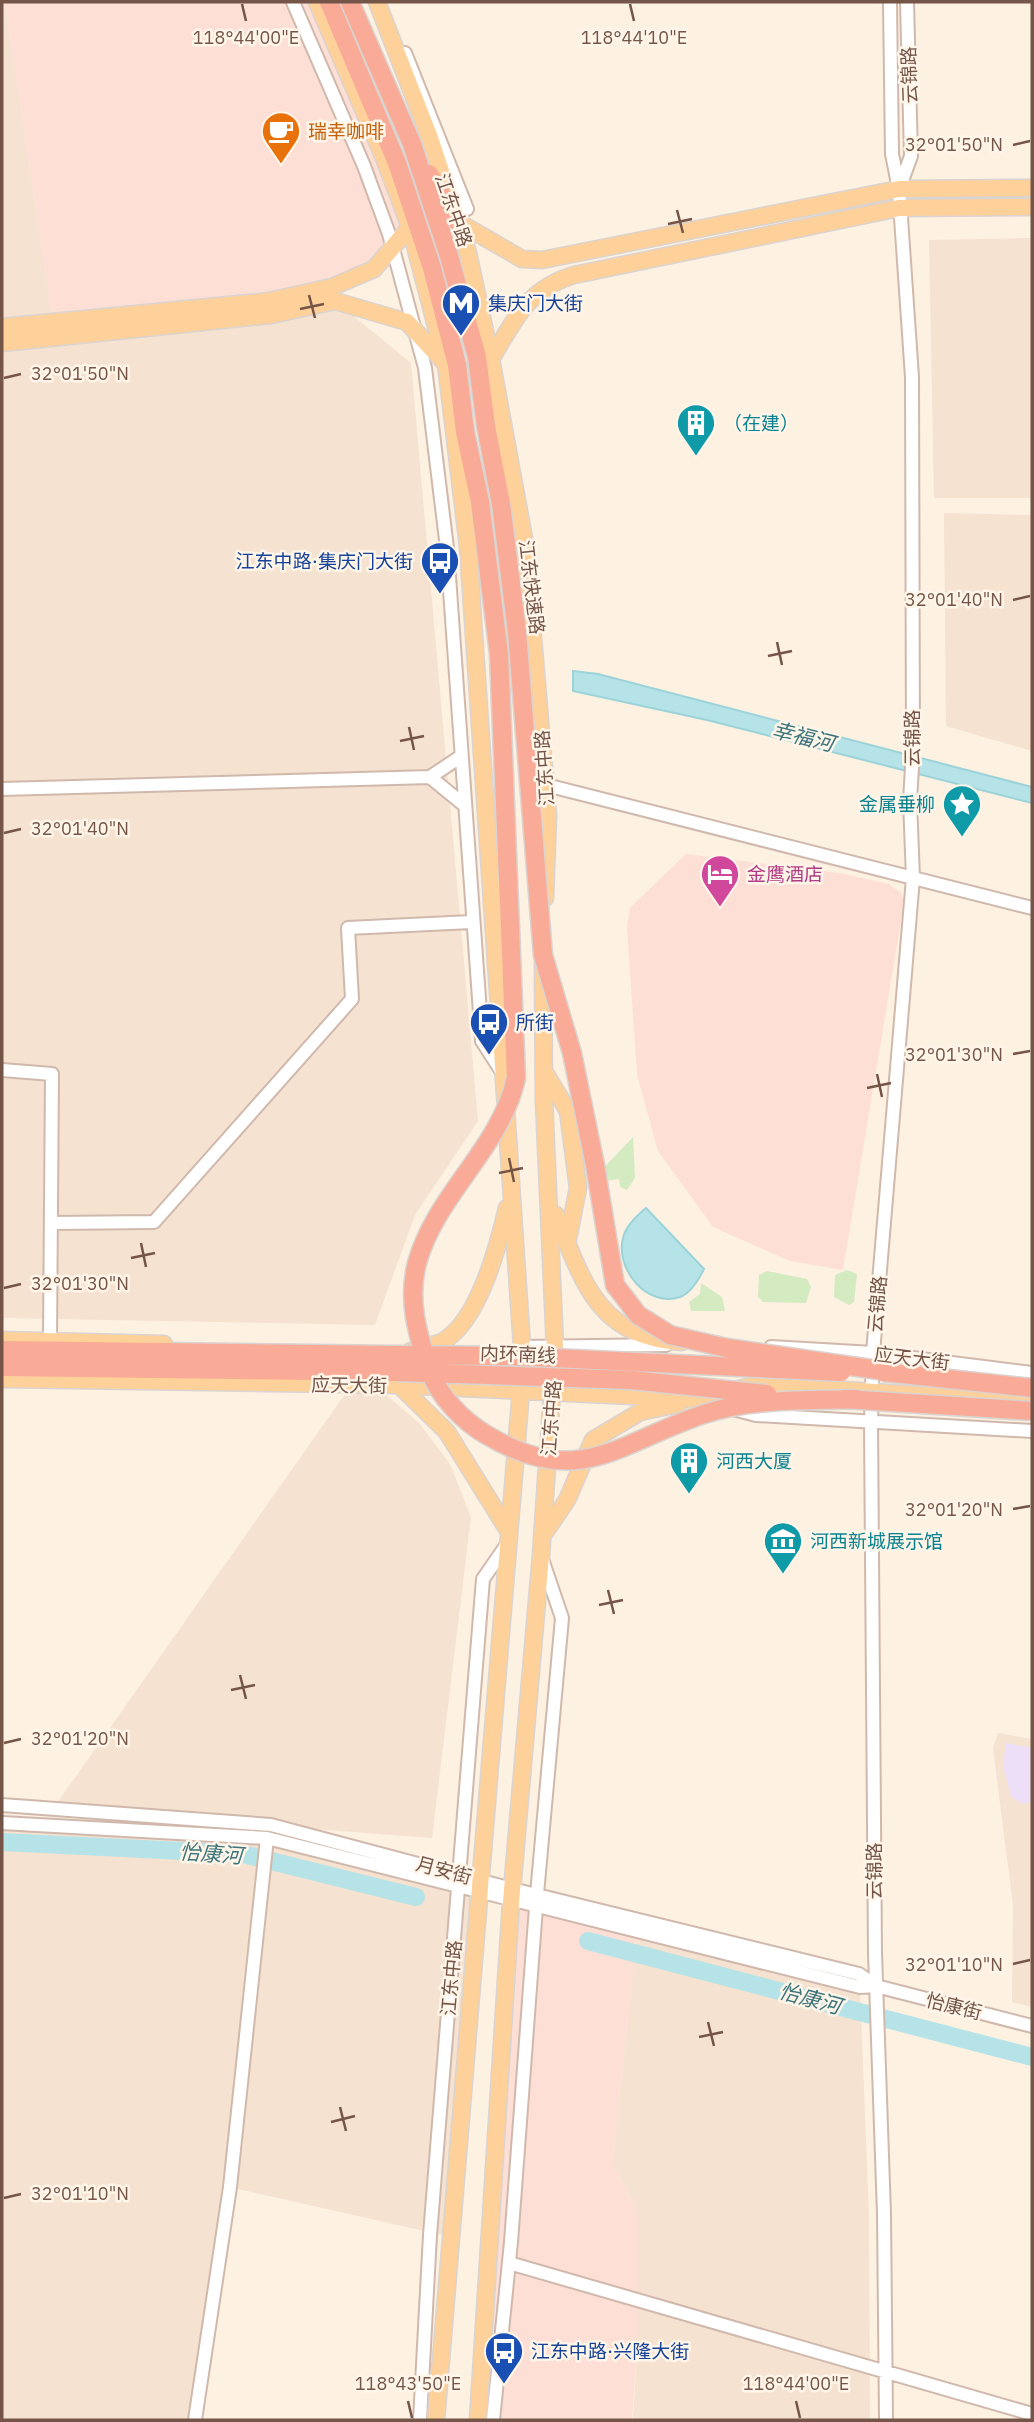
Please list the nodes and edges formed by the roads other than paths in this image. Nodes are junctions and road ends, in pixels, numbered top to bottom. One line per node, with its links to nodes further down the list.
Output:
1 (293, 2): 17 (street, 江东中路)
2 (317, 2): 16 (main road, 江东中路)
3 (329, 2): 10 (highway)
4 (351, 2): 9 (highway, 江东快速路)
5 (377, 2): 15 (main road, 江东中路)
6 (383, 2): 15 (street, 江东中路)
7 (890, 2): 12 (street, 云锦路)
8 (907, 2): 12 (street, 云锦路)
9 (412, 144): 15 (highway); 51 (highway, 江东快速路, bridge)
10 (391, 150): 16 (highway); 34 (highway)
11 (1032, 188): 12 (main road)
12 (899, 189): 14 (street, 云锦路); 15 (main road)
13 (1032, 207): 14 (main road)
14 (899, 208): 22 (main road); 29 (street, 云锦路)
15 (463, 215): 22 (main road, 江东中路)
16 (410, 227): 17 (main road); 23 (main road, 江东中路)
17 (393, 247): 18 (main road); 20 (street, 江东中路)
18 (333, 294): 19 (main road); 20 (main road); 21 (main road)
19 (2, 327)
20 (415, 332): 23 (main road); 24 (street, 江东中路)
21 (2, 343)
22 (491, 359): 26 (main road, 江东中路)
23 (446, 364): 34 (main road, 江东中路)
24 (460, 757): 25 (street); 28 (street, 江东中路)
25 (430, 777): 27 (street); 28 (street)
26 (546, 785): 29 (street); 33 (main road, 江东中路)
27 (2, 789)
28 (463, 804): 31 (street, 江东中路)
29 (913, 878): 30 (street); 46 (street, 云锦路)
30 (1032, 908)
31 (471, 922): 34 (street, 江东中路); 37 (street)
32 (2, 1070): 37 (street)
33 (544, 1072): 36 (main road, 江东中路); 38 (main road)
34 (510, 1076): 35 (main road, 江东中路); 58 (highway, bridge)
35 (512, 1192): 42 (main road, 江东中路); 45 (main road)
36 (550, 1200): 38 (main road); 43 (main road, 江东中路)
37 (52, 1223): 40 (street)
38 (567, 1244): 41 (main road)
39 (2, 1340): 40 (main road, 应天大街)
40 (50, 1340): 45 (main road, 应天大街)
41 (723, 1344): 43 (street, 应天大街); 46 (street, 应天大街)
42 (522, 1347): 43 (street, 应天大街); 47 (street); 48 (main road, 江东中路)
43 (555, 1348): 49 (main road, 江东中路)
44 (2, 1350): 51 (highway, 内环南线, bridge)
45 (407, 1352): 47 (main road, 应天大街)
46 (873, 1353): 52 (street, 应天大街); 58 (street, 云锦路)
47 (500, 1360): 48 (main road, 应天大街)
48 (522, 1365): 49 (main road, 应天大街); 56 (main road, 江东中路)
49 (554, 1366): 57 (main road, 江东中路); 58 (main road, 应天大街)
50 (2, 1367): 58 (highway, 内环南线, bridge)
51 (892, 1372): 55 (highway, 内环南线, bridge)
52 (1032, 1373)
53 (2, 1380): 54 (main road, 应天大街)
54 (399, 1385): 56 (main road, 应天大街); 65 (main road)
55 (1032, 1387): 58 (main road)
56 (521, 1390): 57 (main road, 应天大街); 65 (main road, 江东中路)
57 (553, 1391): 60 (main road, 应天大街); 66 (main road, 江东中路)
58 (867, 1391): 59 (main road, 应天大街); 60 (main road, 应天大街); 61 (main road, 应天大街); 62 (highway, 内环南线, bridge); 63 (street, 云锦路)
59 (1032, 1396)
60 (695, 1399): 63 (street, 应天大街); 66 (main road)
61 (1032, 1403)
62 (1032, 1411)
63 (871, 1423): 64 (street, 应天大街); 75 (street, 云锦路)
64 (1032, 1431)
65 (509, 1537): 71 (street, 江东中路); 72 (main road, 江东中路)
66 (542, 1537): 67 (main road, 江东中路)
67 (541, 1555): 73 (main road, 江东中路); 74 (street, 江东中路)
68 (2, 1805): 71 (street, 月安街)
69 (2, 1822): 70 (street)
70 (266, 1838): 71 (street); 80 (street)
71 (459, 1880): 72 (street, 月安街); 81 (street, 江东中路)
72 (480, 1886): 73 (street, 月安街); 82 (main road, 江东中路)
73 (511, 1895): 74 (street, 月安街); 83 (main road, 江东中路)
74 (537, 1901): 75 (street, 怡康街); 77 (street, 江东中路)
75 (876, 1986): 76 (street, 怡康街); 78 (street, 云锦路)
76 (1032, 2026)
77 (509, 2263): 78 (street); 84 (street, 江东中路)
78 (885, 2373): 79 (street); 85 (street, 云锦路)
79 (1032, 2414)
80 (195, 2420)
81 (420, 2420)
82 (436, 2420)
83 (478, 2420)
84 (493, 2420)
85 (886, 2420)

